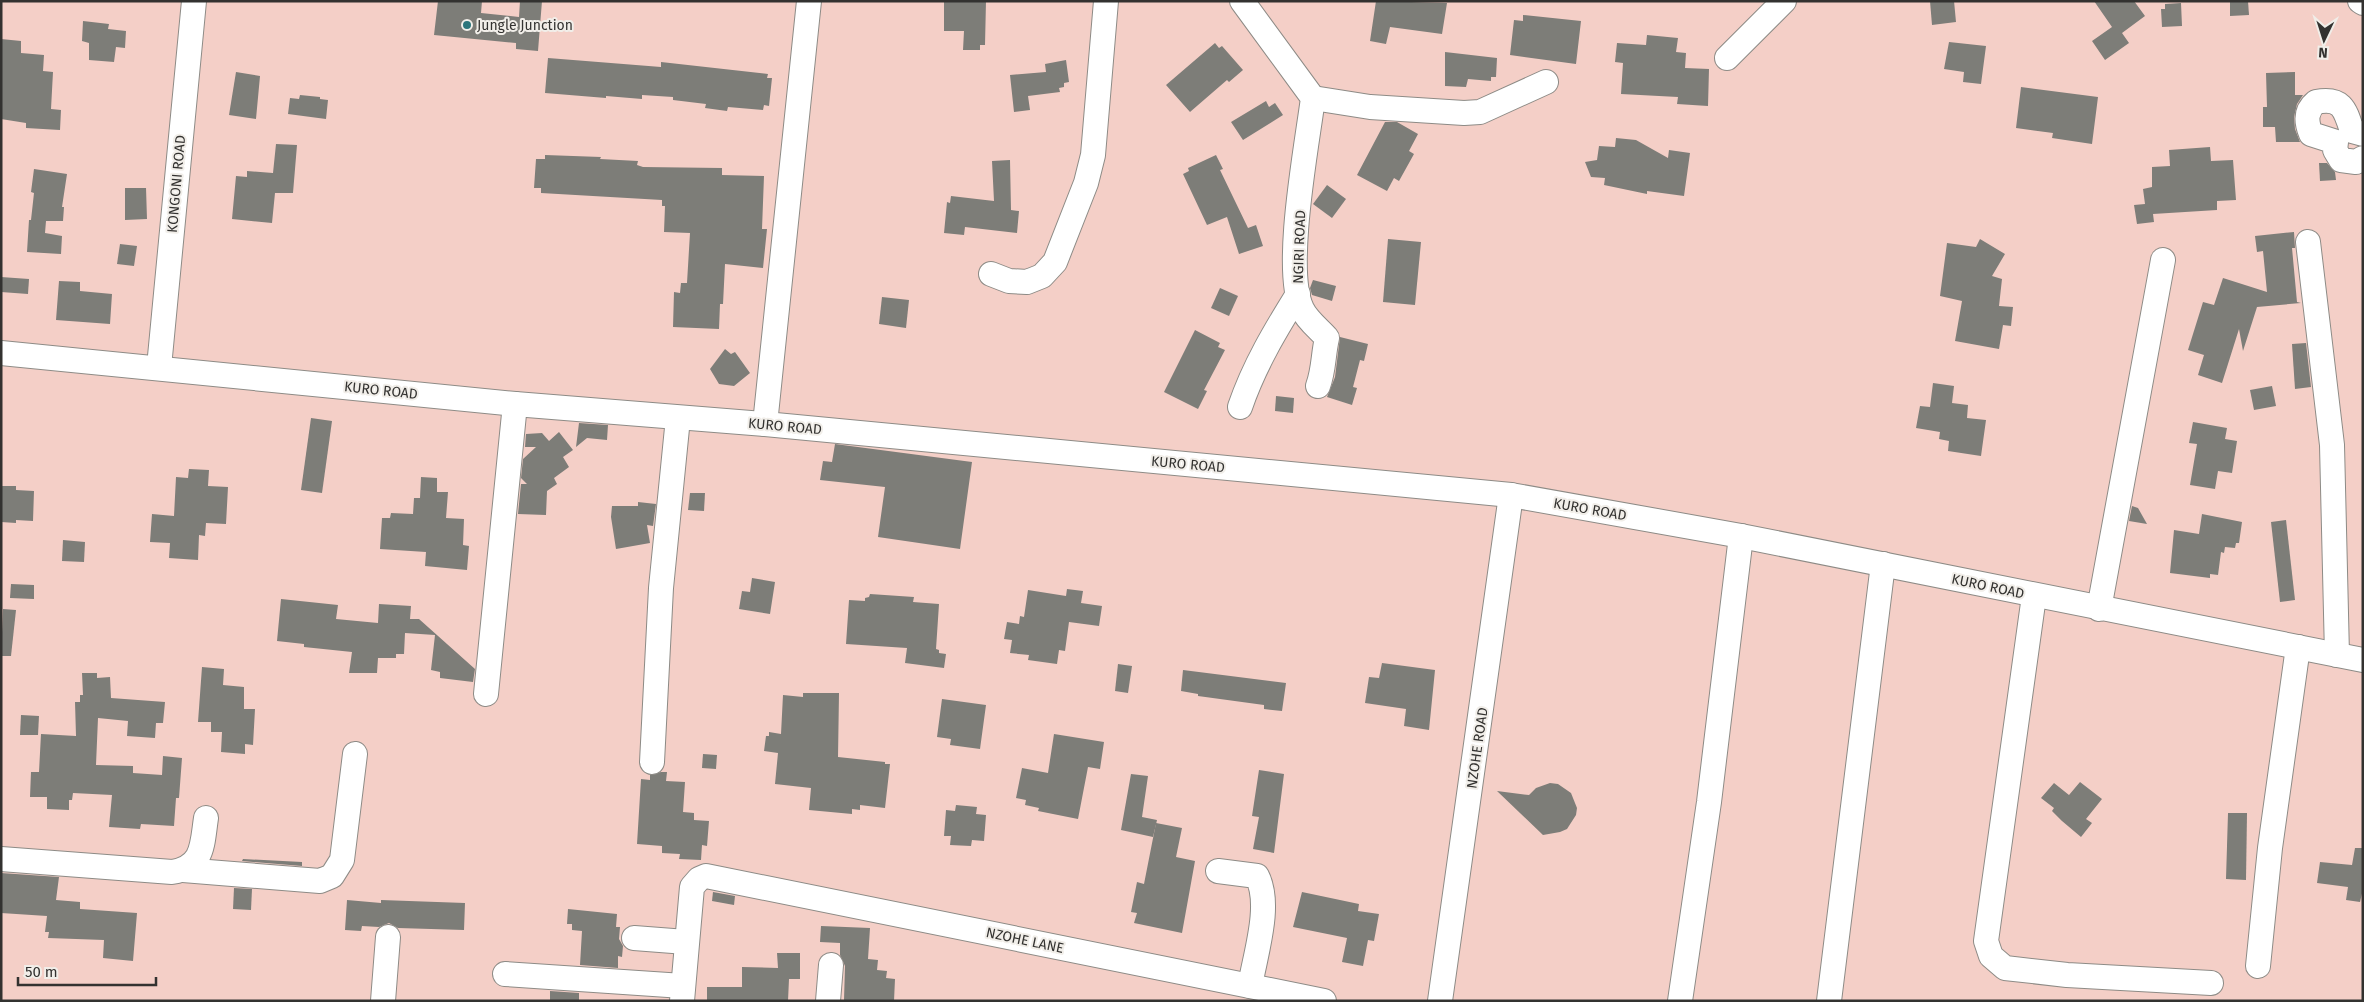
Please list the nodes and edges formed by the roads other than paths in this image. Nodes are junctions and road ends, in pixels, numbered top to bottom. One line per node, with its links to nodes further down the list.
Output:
1 (194, 1): 16 (street, KONGONI ROAD)
2 (809, 1): 21 (street)
3 (1106, 1): 13 (street)
4 (1242, 1): 8 (street)
5 (1784, 1): 6 (street)
6 (1727, 58)
7 (1546, 82): 8 (street)
8 (1313, 98): 14 (street, NGIRI ROAD)
9 (2350, 135): 10 (street)
10 (2363, 158)
11 (2308, 242): 28 (street)
12 (2163, 260): 26 (street)
13 (991, 274)
14 (1298, 294): 17 (street, NGIRI ROAD); 19 (street)
15 (1, 353): 16 (street, KURO ROAD)
16 (159, 367): 18 (street, KURO ROAD)
17 (1318, 386)
18 (514, 404): 20 (street, KURO ROAD); 30 (street)
19 (1240, 408)
20 (678, 418): 21 (street, KURO ROAD); 32 (street)
21 (765, 424): 22 (street, KURO ROAD)
22 (1511, 495): 23 (street, KURO ROAD); 49 (street, NZOHE ROAD)
23 (1741, 536): 24 (street, KURO ROAD); 50 (street)
24 (1883, 564): 25 (street, KURO ROAD); 51 (street)
25 (2034, 596): 26 (street, KURO ROAD); 43 (street)
26 (2099, 609): 27 (street, KURO ROAD)
27 (2298, 648): 28 (street, KURO ROAD); 41 (street)
28 (2337, 655): 29 (street, KURO ROAD)
29 (2363, 660)
30 (486, 694)
31 (356, 754): 35 (street)
32 (652, 762)
33 (206, 818): 35 (street)
34 (1, 859): 35 (street)
35 (183, 870)
36 (1218, 871): 44 (street)
37 (388, 936): 46 (street)
38 (634, 938): 39 (street)
39 (686, 942): 44 (street, NZOHE LANE); 45 (street, NZOHE LANE)
40 (831, 965): 47 (street)
41 (2258, 966)
42 (505, 974): 45 (street)
43 (2211, 983)
44 (1250, 986): 48 (street, NZOHE LANE)
45 (683, 993)
46 (383, 1001)
47 (828, 1001)
48 (1324, 1001)
49 (1440, 1001)
50 (1680, 1001)
51 (1829, 1001)

